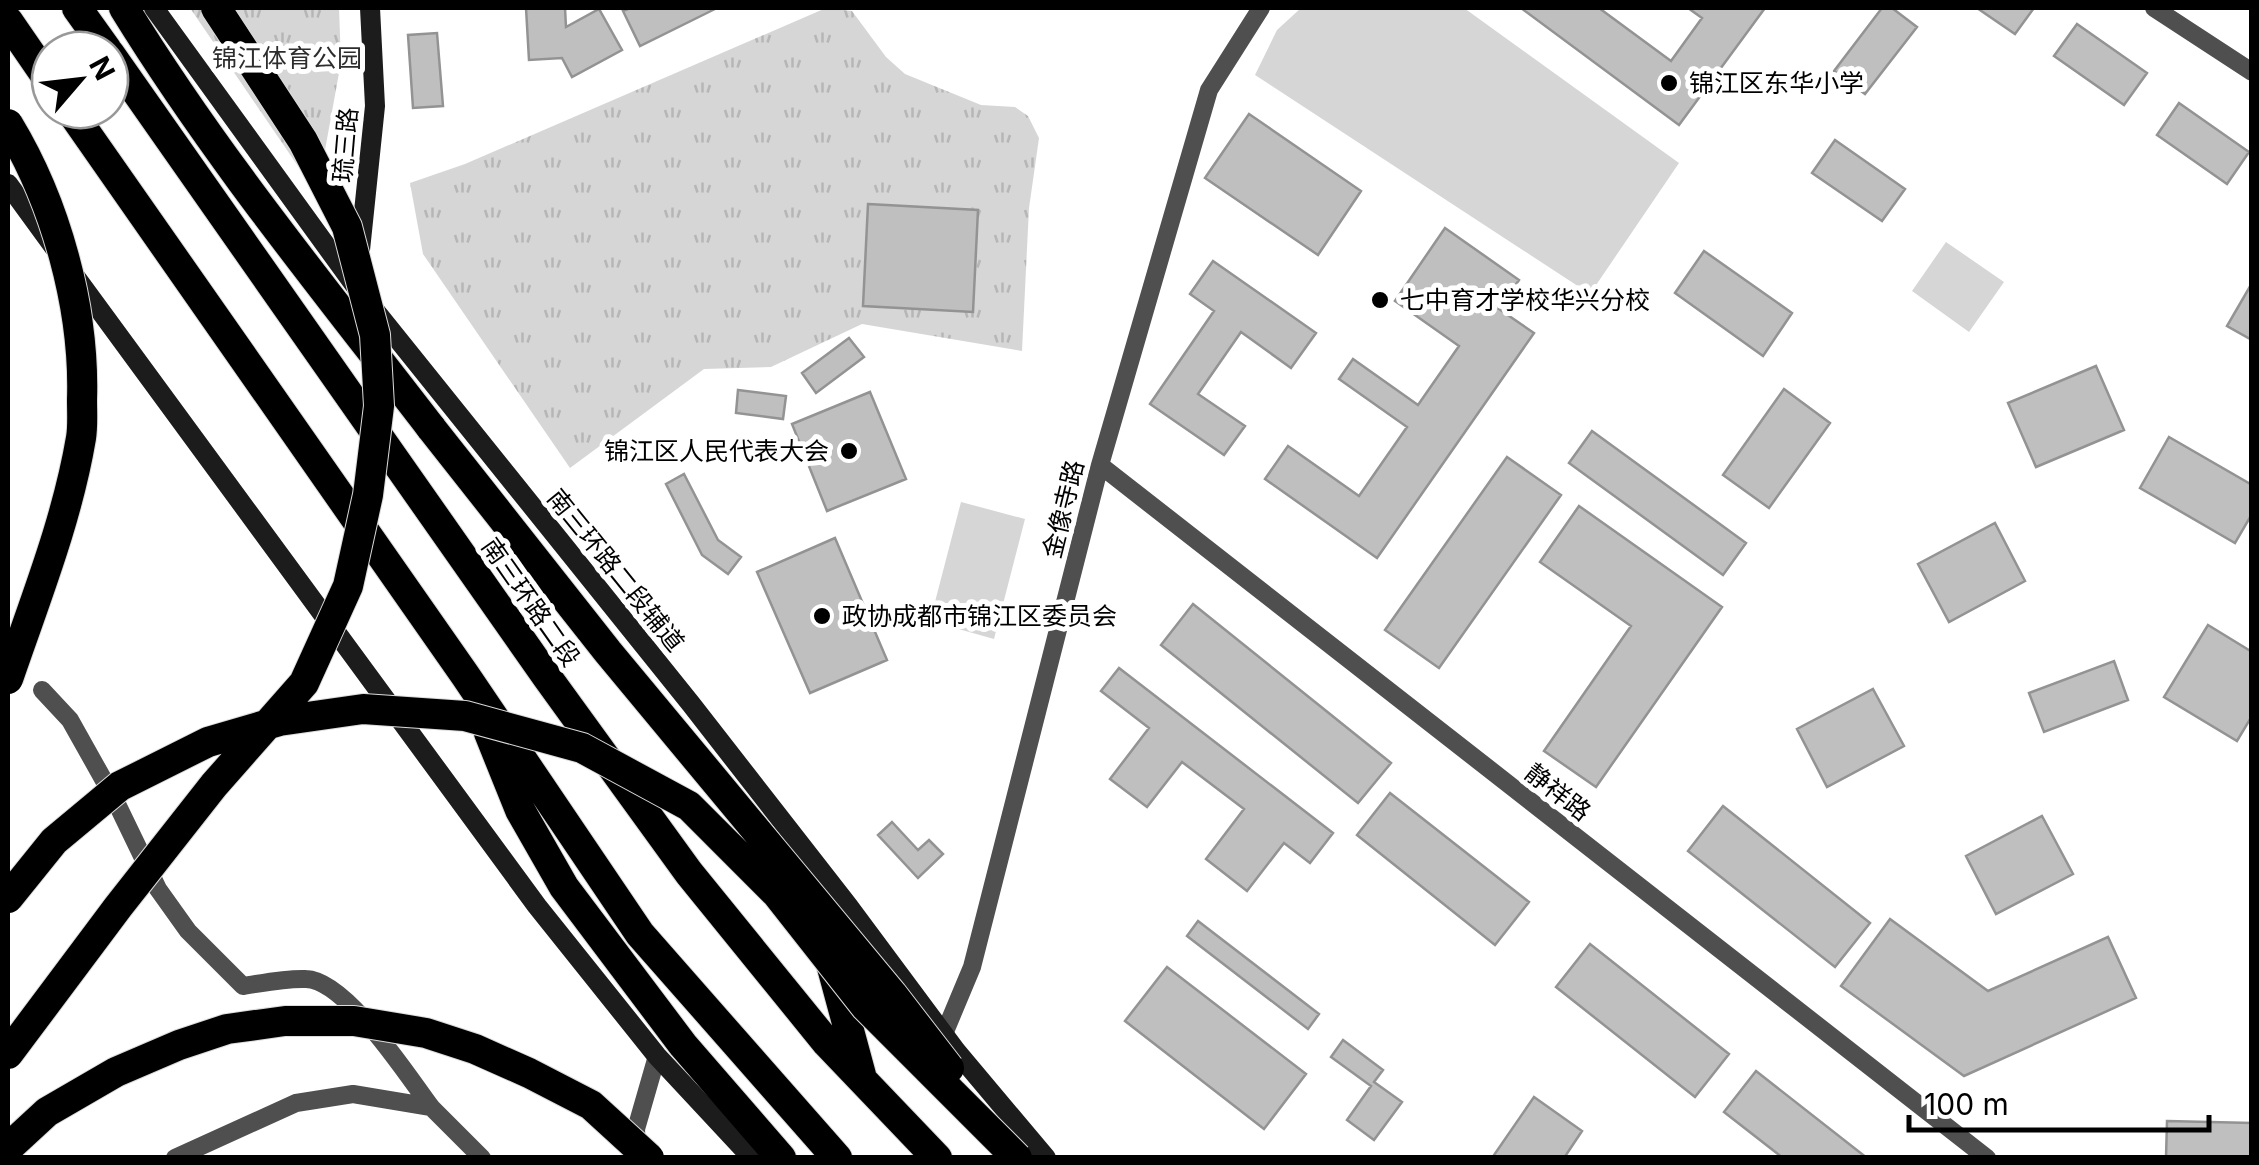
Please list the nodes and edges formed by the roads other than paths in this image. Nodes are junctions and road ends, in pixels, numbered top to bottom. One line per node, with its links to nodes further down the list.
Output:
1 (77, 8): 9 (highway, 南三环路二段)
2 (124, 8): 38 (highway, bridge)
3 (154, 8): 16 (main road, 南三环路二段辅道)
4 (216, 8): 26 (highway, bridge)
5 (370, 8): 16 (main road, 琉三路)
6 (1260, 8): 17 (street, 金像寺路)
7 (2154, 8): 11 (street)
8 (8, 22): 10 (highway)
9 (92, 30)
10 (30, 53)
11 (2252, 72)
12 (130, 83): 27 (highway, 南三环路二段)
13 (8, 124): 20 (highway, bridge)
14 (84, 130): 19 (highway)
15 (8, 184): 25 (main road)
16 (356, 287): 18 (main road, 南三环路二段辅道)
17 (1100, 465): 24 (street, 金像寺路); 41 (street, 静祥路)
18 (638, 637): 23 (main road); 24 (main road, 南三环路二段辅道)
19 (465, 675): 25 (highway); 36 (highway)
20 (8, 679)
21 (42, 690): 28 (street)
22 (8, 898): 38 (highway, bridge)
23 (818, 914): 27 (highway); 39 (main road)
24 (944, 1034): 40 (main road, 南三环路二段辅道)
25 (670, 1050): 32 (street); 34 (main road); 35 (highway)
26 (8, 1054)
27 (863, 1083): 37 (highway, 南三环路二段)
28 (430, 1107): 30 (street); 31 (street)
29 (8, 1148): 33 (highway, bridge)
30 (175, 1158)
31 (482, 1158)
32 (637, 1158)
33 (648, 1158)
34 (752, 1158)
35 (782, 1158)
36 (836, 1158)
37 (937, 1158)
38 (1017, 1158)
39 (1037, 1158)
40 (1046, 1158)
41 (1986, 1158)

